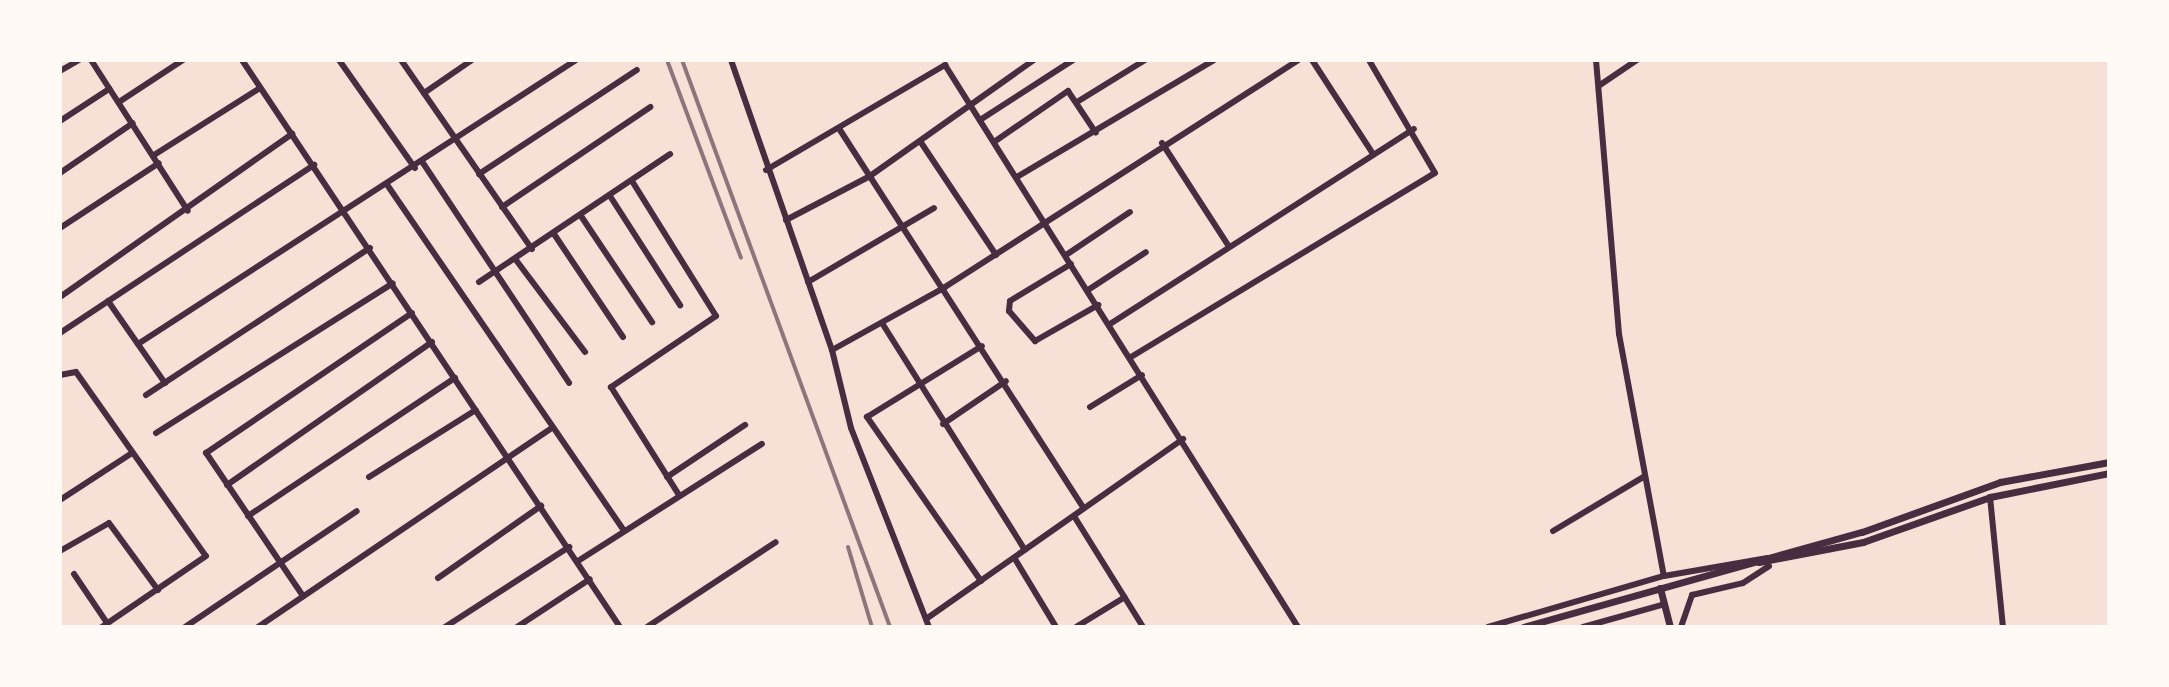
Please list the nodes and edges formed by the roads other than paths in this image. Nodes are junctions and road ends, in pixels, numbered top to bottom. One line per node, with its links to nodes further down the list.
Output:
1 (79, 60): 21 (street)
2 (91, 60): 24 (street)
3 (183, 60): 26 (street)
4 (242, 60): 23 (street)
5 (339, 60): 47 (street)
6 (402, 60): 25 (street)
7 (472, 60): 25 (street)
8 (576, 60): 37 (street)
9 (731, 60): 48 (street)
10 (1034, 60): 28 (street)
11 (1073, 60): 30 (street)
12 (1145, 60): 27 (street)
13 (1214, 60): 35 (street)
14 (1298, 60): 40 (street)
15 (1312, 60): 42 (street)
16 (1369, 60): 33 (street)
17 (1605, 60): 19 (street)
18 (1637, 60): 22 (street)
19 (1597, 63): 22 (street)
20 (637, 70): 50 (street)
21 (60, 71)
22 (1600, 85): 120 (street)
23 (260, 88): 36 (street); 43 (street)
24 (109, 89): 26 (street); 31 (street)
25 (424, 93): 37 (street)
26 (119, 102): 32 (street)
27 (1077, 102): 35 (street); 39 (street)
28 (970, 104): 30 (street); 34 (street); 38 (street)
29 (650, 107): 56 (street)
30 (980, 120): 39 (street)
31 (60, 121)
32 (133, 123): 43 (street); 49 (street)
33 (1414, 129): 42 (street); 96 (street)
34 (840, 130): 48 (street); 51 (street)
35 (1096, 133): 52 (street)
36 (292, 134): 46 (street); 58 (street)
37 (456, 140): 45 (street); 50 (street)
38 (920, 141): 51 (street); 71 (street)
39 (994, 142): 52 (street)
40 (1162, 143): 63 (street); 67 (street)
41 (670, 154): 53 (street)
42 (1373, 154): 67 (street)
43 (154, 155): 44 (street)
44 (159, 163): 58 (street); 65 (street)
45 (423, 163): 47 (street); 75 (street)
46 (314, 165): 60 (street); 82 (street)
47 (415, 168): 54 (street)
48 (766, 170): 62 (street)
49 (60, 173)
50 (479, 174): 56 (street)
51 (870, 176): 62 (street); 64 (street)
52 (1017, 177): 63 (street)
53 (632, 181): 55 (street); 122 (street)
54 (388, 186): 60 (street); 111 (street)
55 (610, 196): 61 (street); 83 (street)
56 (502, 207): 69 (street)
57 (934, 208): 64 (street)
58 (188, 211): 81 (street)
59 (1130, 212): 72 (street)
60 (347, 214): 68 (street); 92 (street)
61 (581, 216): 66 (street); 86 (street)
62 (786, 220): 77 (street)
63 (1044, 221): 71 (street); 72 (street)
64 (907, 223): 77 (street); 79 (street)
65 (60, 228)
66 (554, 234): 69 (street); 90 (street)
67 (1228, 245): 88 (street)
68 (370, 248): 78 (street); 101 (street)
69 (532, 249): 73 (street)
70 (1146, 252): 80 (street)
71 (996, 255): 79 (street)
72 (1066, 255): 74 (street)
73 (516, 260): 75 (street); 95 (street)
74 (1071, 264): 80 (street); 84 (street)
75 (497, 273): 76 (street); 102 (street)
76 (479, 282)
77 (808, 282): 94 (street)
78 (393, 283): 85 (street); 112 (street)
79 (945, 287): 87 (street); 93 (street)
80 (1088, 290): 84 (street)
81 (60, 297)
82 (108, 301): 89 (street); 92 (street)
83 (680, 305)
84 (1098, 305): 88 (street)
85 (412, 313): 91 (street); 124 (street)
86 (652, 322)
87 (882, 323): 94 (street); 103 (street)
88 (1110, 324): 96 (street)
89 (60, 333)
90 (623, 337)
91 (432, 342): 99 (street); 124 (street)
92 (138, 344): 101 (street)
93 (982, 346): 100 (street); 103 (street)
94 (832, 350): 110 (street)
95 (585, 352)
96 (1131, 357): 98 (street)
97 (60, 375): 115 (street)
98 (1142, 375): 105 (street); 113 (street)
99 (455, 378): 106 (street); 131 (street)
100 (1006, 381): 108 (street); 129 (street)
101 (165, 383): 104 (street)
102 (569, 383)
103 (920, 385): 107 (street); 108 (street)
104 (146, 395)
105 (1090, 407)
106 (476, 410): 116 (street); 121 (street)
107 (867, 417): 110 (street); 147 (street)
108 (943, 424): 137 (street)
109 (745, 425): 122 (street)
110 (851, 428): 153 (street)
111 (550, 429): 116 (street); 133 (street)
112 (156, 433)
113 (1183, 439): 129 (street); 165 (street)
114 (762, 444): 125 (street)
115 (132, 453): 127 (street); 149 (street)
116 (508, 458): 128 (street); 150 (street)
117 (2109, 462): 118 (street)
118 (2063, 469): 123 (street); 142 (street)
119 (2109, 473): 123 (street)
120 (1645, 476): 134 (street); 144 (street)
121 (369, 477)
122 (667, 477): 125 (street)
123 (2066, 480): 126 (street)
124 (227, 485): 131 (street)
125 (679, 495): 133 (street)
126 (1990, 497): 142 (street); 171 (street)
127 (60, 500)
128 (541, 506): 136 (street); 145 (street)
129 (1084, 508): 132 (street)
130 (357, 511): 140 (street)
131 (248, 516): 140 (street)
132 (1074, 516): 137 (street); 151 (street)
133 (623, 529): 141 (street)
134 (1553, 531)
135 (776, 542): 161 (street)
136 (569, 547): 141 (street); 159 (street)
137 (1025, 550): 139 (street)
138 (60, 551): 149 (street)
139 (1015, 559): 147 (street); 162 (street)
140 (280, 561): 150 (street); 157 (street)
141 (578, 561): 146 (street)
142 (1769, 562): 144 (street); 148 (street); 170 (street)
143 (74, 574): 155 (street)
144 (1664, 576): 166 (street)
145 (438, 578)
146 (590, 579): 156 (street); 160 (street)
147 (981, 581): 153 (street)
148 (1660, 588): 152 (street); 167 (street)
149 (158, 590): 155 (street)
150 (303, 596): 158 (street)
151 (1125, 597): 163 (street); 164 (street)
152 (1662, 605): 154 (street); 169 (street)
153 (928, 623)
154 (1602, 624): 168 (street)
155 (105, 625)
156 (617, 626)
157 (185, 627)
158 (258, 627)
159 (445, 627)
160 (517, 627)
161 (647, 627)
162 (1056, 627)
163 (1076, 627)
164 (1143, 627)
165 (1298, 627)
166 (1488, 627)
167 (1523, 627)
168 (1583, 627)
169 (1670, 627)
170 (1681, 627)
171 (2003, 627)

